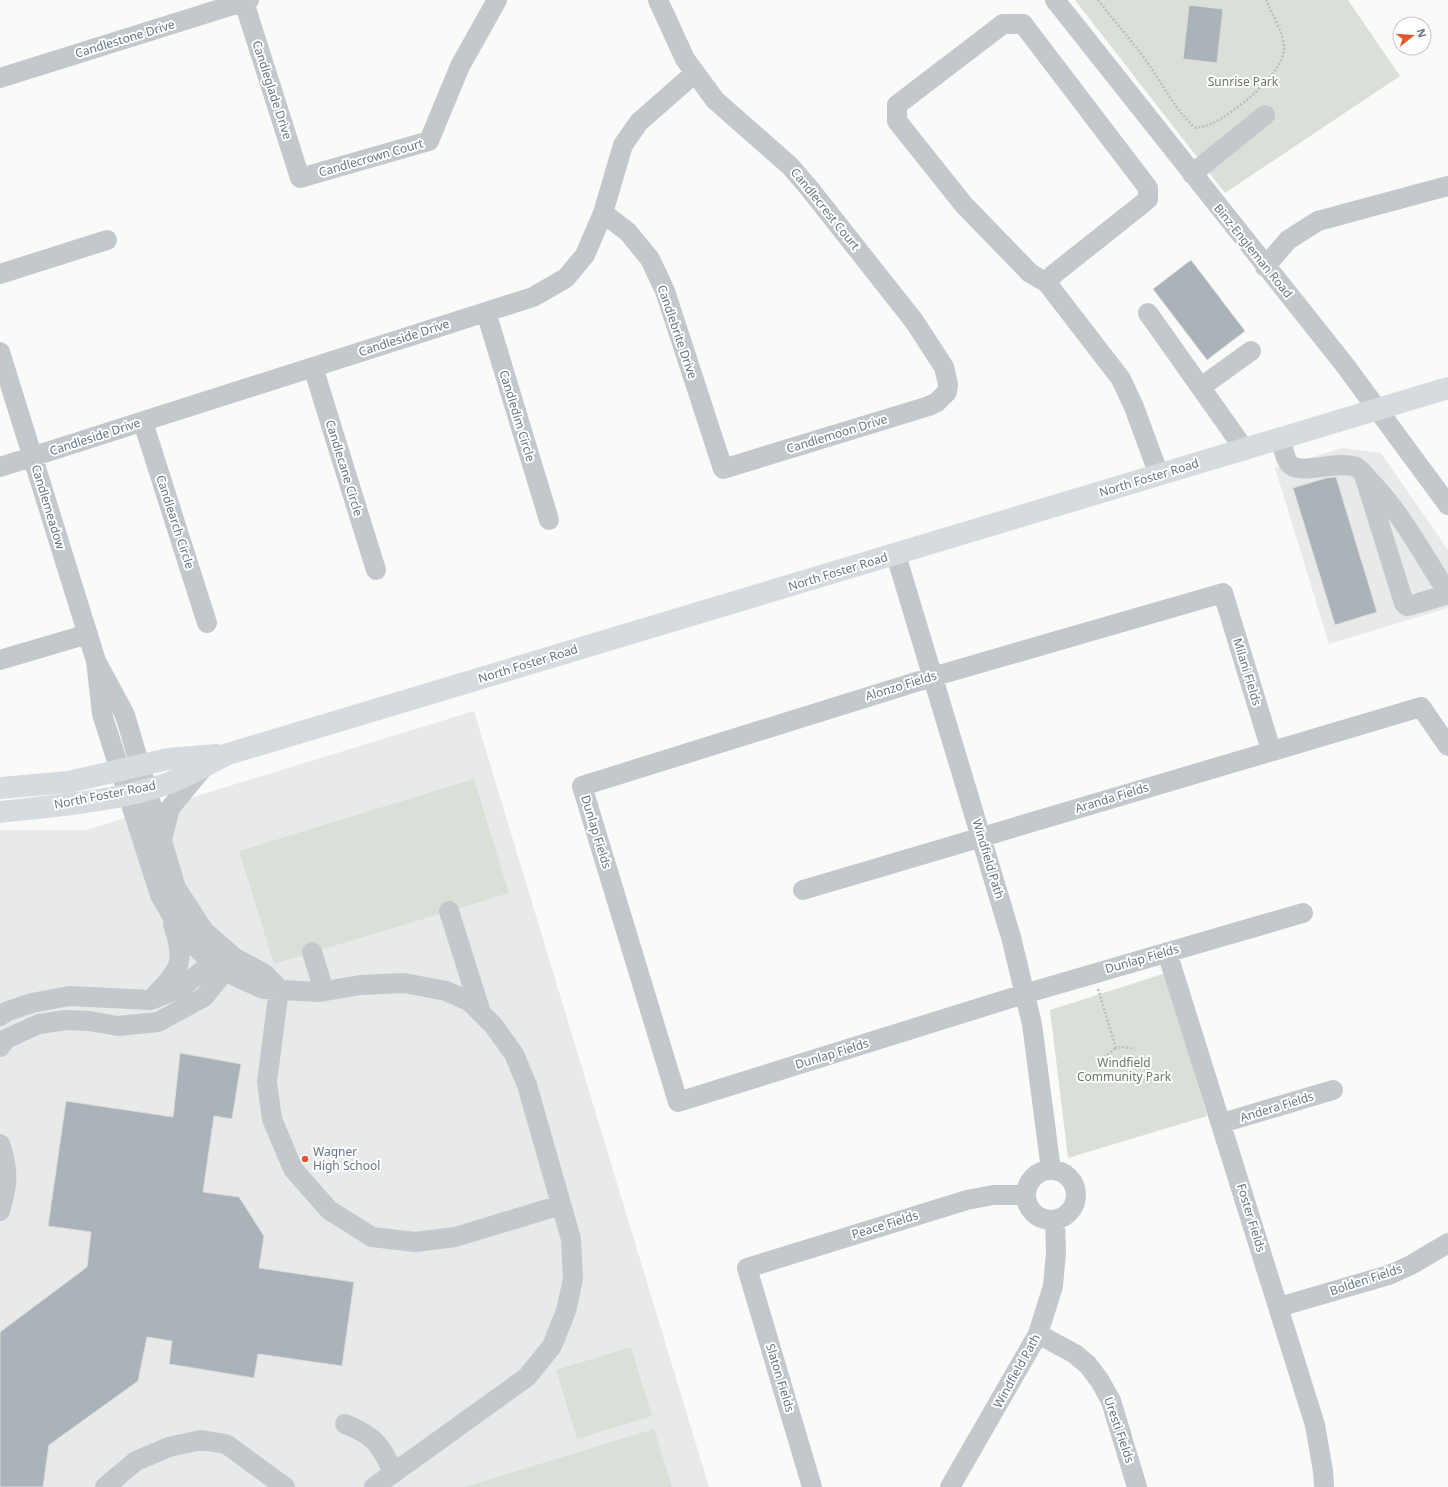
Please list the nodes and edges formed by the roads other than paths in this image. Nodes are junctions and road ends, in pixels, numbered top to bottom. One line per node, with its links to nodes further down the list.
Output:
1 (497, 0): 9 (street, Candlecrown Court)
2 (658, 0): 5 (street, Candlecrest Court)
3 (1055, 0): 8 (street, Binz-Engleman Road)
4 (247, 1): 6 (street, Candlestone Drive); 9 (street, Candleglade Drive)
5 (695, 73): 11 (street, Candleside Drive); 23 (street, Candlecrest Court)
6 (0, 78)
7 (1265, 115): 8 (street)
8 (1192, 174): 13 (street, Binz-Engleman Road)
9 (300, 178)
10 (1448, 186): 13 (street)
11 (603, 213): 16 (street, Candleside Drive); 30 (street, Candlebrite Drive)
12 (106, 240): 14 (street)
13 (1265, 266): 24 (street, Binz-Engleman Road)
14 (0, 274)
15 (1047, 283): 15 (street); 32 (street)
16 (486, 312): 20 (street, Candleside Drive); 34 (street, Candledim Circle)
17 (1148, 313): 21 (street)
18 (1250, 351): 21 (street)
19 (0, 352): 28 (street, Candlemeadow)
20 (313, 367): 25 (street, Candleside Drive); 36 (street, Candlecane Circle)
21 (1201, 387): 27 (street)
22 (1448, 388): 24 (main road, North Foster Road)
23 (947, 392): 30 (street, Candlemoon Drive)
24 (1378, 409): 26 (main road, North Foster Road); 33 (street, Binz-Engleman Road)
25 (143, 422): 28 (street, Candleside Drive); 39 (street, Candlearch Circle)
26 (1281, 439): 27 (main road, North Foster Road); 31 (street)
27 (1245, 450): 32 (main road, North Foster Road)
28 (33, 457): 29 (street, Candleside Drive); 40 (street, Candlemeadow)
29 (0, 467)
30 (723, 469)
31 (1364, 474): 38 (street); 38 (street)
32 (1159, 475): 35 (main road, North Foster Road)
33 (1448, 505)
34 (549, 520)
35 (896, 555): 43 (street, Windfield Path); 46 (main road, North Foster Road)
36 (376, 570)
37 (1223, 593): 43 (street, Alonzo Fields); 45 (street, Milani Fields)
38 (1448, 593)
39 (207, 623)
40 (88, 634): 41 (street); 42 (street, Candlemeadow)
41 (0, 660)
42 (96, 661): 47 (street, Candlemeadow); 49 (street, Candlemeadow)
43 (932, 676): 50 (street, Alonzo Fields); 54 (street, Windfield Path)
44 (1448, 746): 45 (street, Aranda Fields)
45 (1271, 750): 54 (street, Aranda Fields)
46 (228, 754): 47 (main road, North Foster Road); 48 (main road, North Foster Road)
47 (140, 765): 49 (main road, North Foster Road); 52 (street, Candlemeadow)
48 (206, 765): 52 (main road, North Foster Road); 55 (street)
49 (119, 771): 51 (main road, North Foster Road); 52 (street, Candlemeadow)
50 (582, 786): 65 (street, Dunlap Fields)
51 (0, 788)
52 (137, 791): 53 (main road, North Foster Road); 55 (street); 57 (street)
53 (0, 812)
54 (981, 837): 56 (street, Aranda Fields); 65 (street, Windfield Path)
55 (162, 839): 62 (street)
56 (803, 890)
57 (168, 909): 62 (street); 66 (street)
58 (449, 911): 67 (street)
59 (1303, 913): 61 (street, Dunlap Fields)
60 (312, 952): 64 (street)
61 (1167, 952): 65 (street, Dunlap Fields); 71 (street, Foster Fields)
62 (223, 960): 63 (street); 66 (street); 69 (street)
63 (279, 989): 64 (street); 75 (street)
64 (324, 991): 67 (street)
65 (1024, 994): 73 (street, Windfield Path)
66 (151, 1000): 68 (street)
67 (481, 1013): 75 (street)
68 (0, 1016)
69 (0, 1046)
70 (1333, 1090): 71 (street, Andera Fields)
71 (1222, 1124): 80 (street, Foster Fields)
72 (0, 1144): 76 (street)
73 (1051, 1170): 74 (street); 77 (street)
74 (1025, 1195): 77 (street); 79 (street, Peace Fields)
75 (561, 1205): 83 (street)
76 (0, 1211)
77 (1055, 1220): 81 (street, Windfield Path)
78 (1448, 1244): 80 (street, Bolden Fields)
79 (747, 1268): 87 (street, Slaton Fields)
80 (1279, 1307): 90 (street, Foster Fields)
81 (1038, 1334): 88 (street, Windfield Path); 89 (street, Uresti Fields)
82 (345, 1424): 83 (street)
83 (394, 1473): 86 (street)
84 (105, 1487): 85 (street)
85 (285, 1487)
86 (374, 1487)
87 (812, 1487)
88 (950, 1487)
89 (1137, 1487)
90 (1324, 1487)

